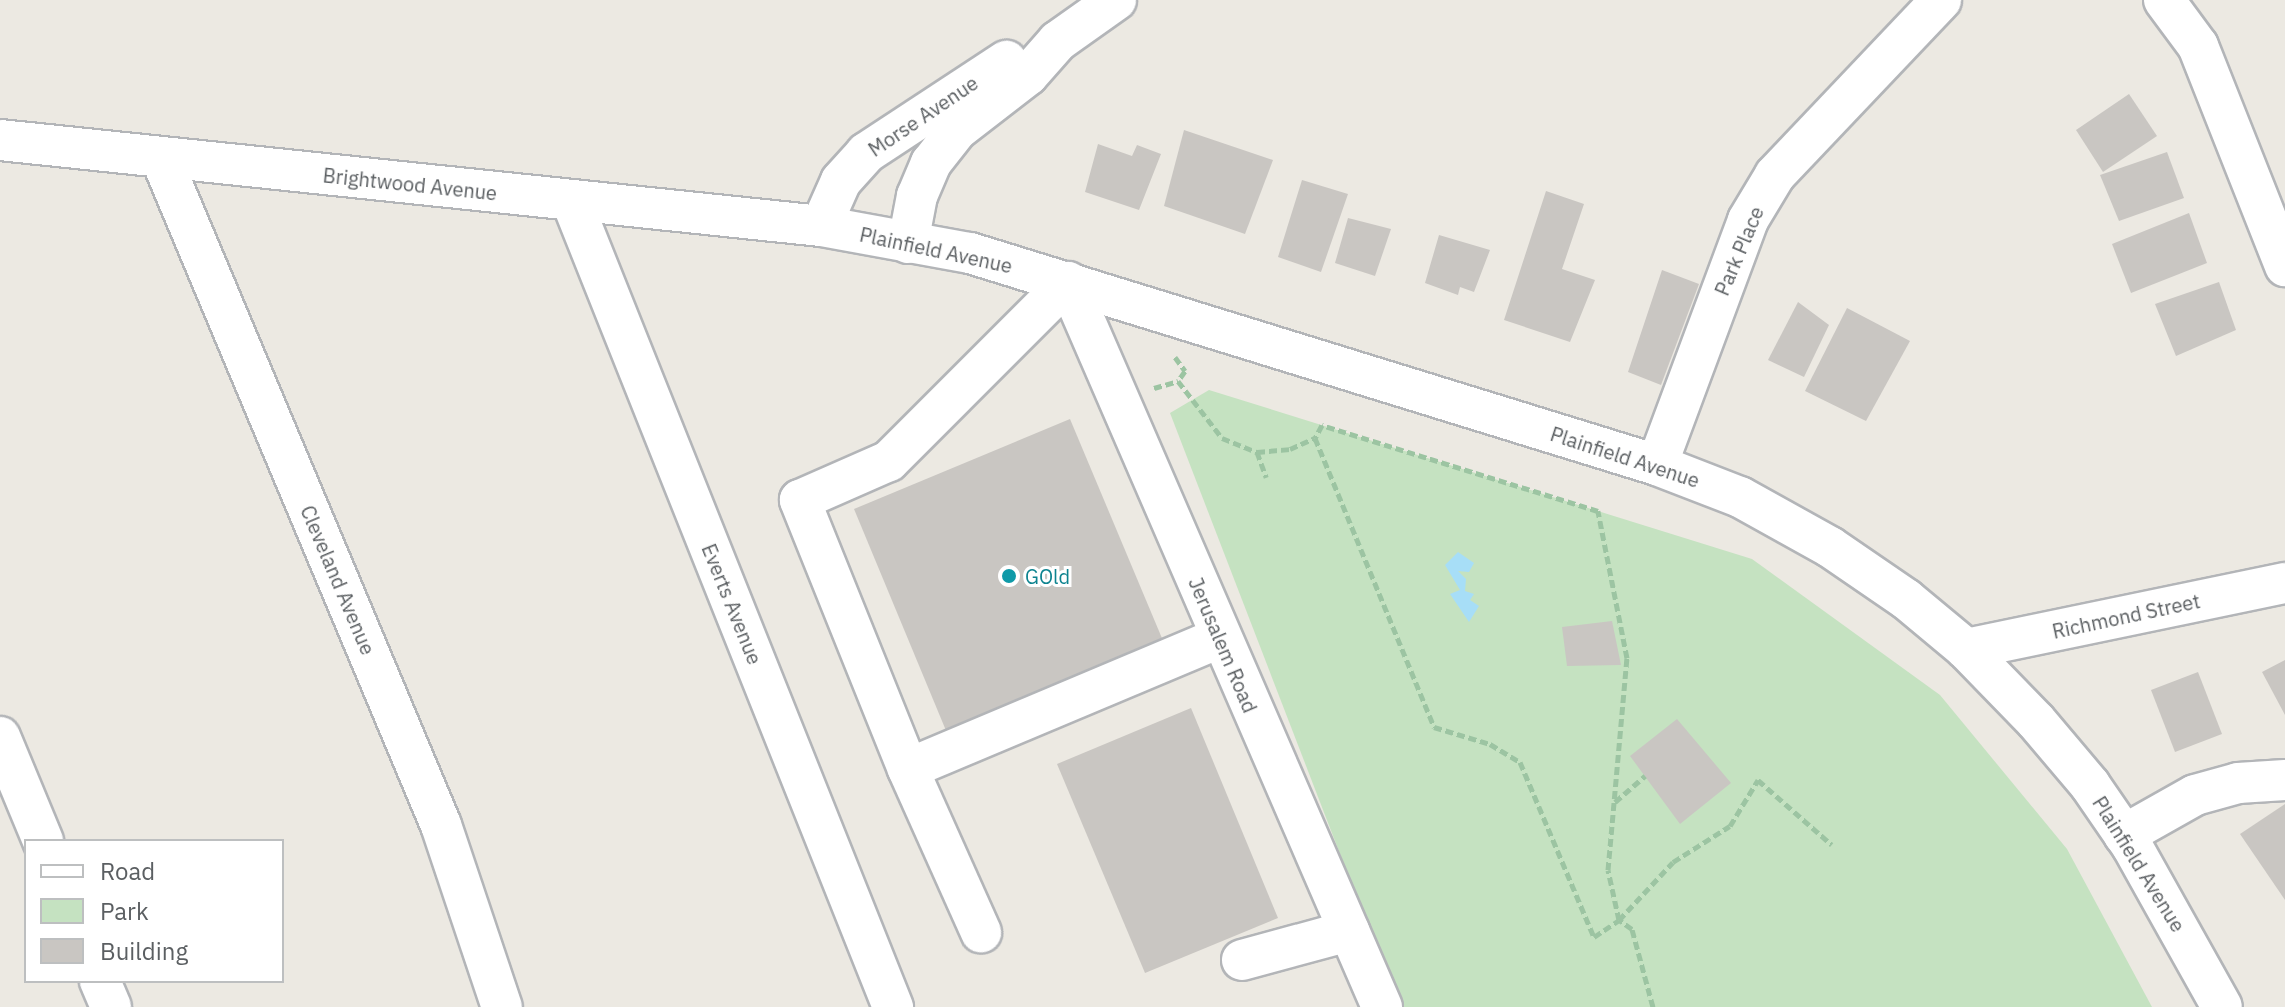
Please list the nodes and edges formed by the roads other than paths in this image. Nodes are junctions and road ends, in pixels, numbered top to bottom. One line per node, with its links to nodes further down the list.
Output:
1 (1116, 0): 4 (street, Morse Avenue)
2 (1941, 0): 12 (street, Park Place)
3 (2164, 0): 10 (street)
4 (1058, 41): 8 (street, Morse Avenue); 9 (street, Morse Avenue)
5 (0, 140): 6 (street, Brightwood Avenue)
6 (161, 158): 7 (street, Brightwood Avenue); 26 (street, Cleveland Avenue)
7 (572, 202): 8 (street, Brightwood Avenue); 27 (street, Everts Avenue)
8 (821, 226): 9 (street, Plainfield Avenue)
9 (908, 243): 11 (street, Plainfield Avenue)
10 (2285, 266)
11 (1068, 282): 12 (street, Plainfield Avenue); 14 (street, Jerusalem Road); 17 (street)
12 (1657, 465): 15 (street, Plainfield Avenue)
13 (2285, 583): 15 (street, Richmond Street)
14 (1219, 638): 17 (street); 21 (street, Jerusalem Road)
15 (1966, 649): 19 (street, Plainfield Avenue)
16 (0, 737): 20 (street)
17 (908, 769): 22 (street)
18 (2285, 780): 19 (street)
19 (2124, 835): 29 (street, Plainfield Avenue)
20 (42, 839)
21 (1349, 931): 23 (street); 28 (street, Jerusalem Road)
22 (981, 932)
23 (1242, 960)
24 (101, 983): 25 (street)
25 (111, 1007)
26 (502, 1007)
27 (893, 1007)
28 (1382, 1007)
29 (2222, 1007)

